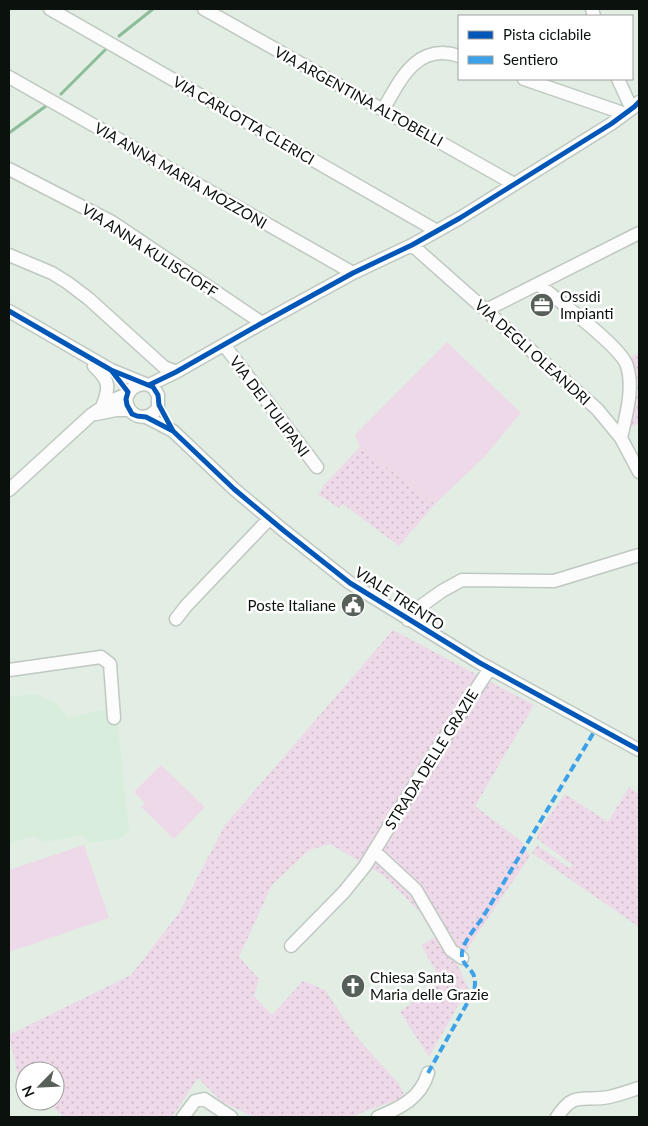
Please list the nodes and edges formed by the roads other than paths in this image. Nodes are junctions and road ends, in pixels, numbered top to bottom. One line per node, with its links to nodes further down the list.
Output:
1 (50, 9): 13 (street, VIA CARLOTTA CLERICI)
2 (204, 9): 9 (street, VIA ARGENTINA ALTOBELLI)
3 (458, 56): 9 (street)
4 (9, 77): 17 (street, VIA ANNA MARIA MOZZONI)
5 (528, 80): 8 (street)
6 (618, 80): 8 (street)
7 (639, 95): 8 (street)
8 (629, 106): 10 (street); 10 (street)
9 (383, 110): 12 (street, VIA ARGENTINA ALTOBELLI)
10 (612, 124): 12 (street)
11 (9, 169): 21 (street, VIA ANNA KULISCIOFF)
12 (514, 184): 13 (street)
13 (437, 231): 15 (street)
14 (639, 233): 18 (street)
15 (412, 244): 17 (street); 19 (street, VIA DEGLI OLEANDRI)
16 (9, 255): 25 (street)
17 (353, 273): 21 (street)
18 (538, 284): 19 (street); 34 (street)
19 (486, 310): 34 (street, VIA DEGLI OLEANDRI)
20 (9, 311): 23 (street)
21 (262, 323): 22 (street)
22 (224, 345): 25 (street); 35 (street, VIA DEI TULIPANI)
23 (84, 355): 24 (street); 29 (street)
24 (111, 370): 26 (street); 27 (street)
25 (173, 374): 26 (street); 28 (street)
26 (146, 385): 27 (street); 28 (street)
27 (128, 393): 29 (street); 30 (street)
28 (159, 402): 32 (street); 33 (street, VIALE TRENTO)
29 (102, 407): 31 (street)
30 (129, 410): 31 (street); 32 (street)
31 (91, 415): 37 (street)
32 (146, 417): 33 (street, VIALE TRENTO)
33 (173, 431): 38 (street, VIALE TRENTO)
34 (621, 438): 36 (street, VIA DEGLI OLEANDRI)
35 (317, 467)
36 (639, 472)
37 (9, 490)
38 (270, 519): 40 (street); 41 (street, VIALE TRENTO)
39 (639, 554): 41 (street)
40 (176, 619)
41 (408, 620): 42 (street, VIALE TRENTO)
42 (490, 668): 45 (street, VIALE TRENTO); 46 (street, STRADA DELLE GRAZIE)
43 (9, 670): 44 (street)
44 (114, 718)
45 (639, 750)
46 (374, 851): 47 (street, STRADA DELLE GRAZIE); 48 (street)
47 (291, 946)
48 (462, 958)
49 (428, 1073): 53 (street)
50 (639, 1088): 54 (street)
51 (188, 1116): 52 (street)
52 (232, 1117)
53 (378, 1117)
54 (557, 1117)

